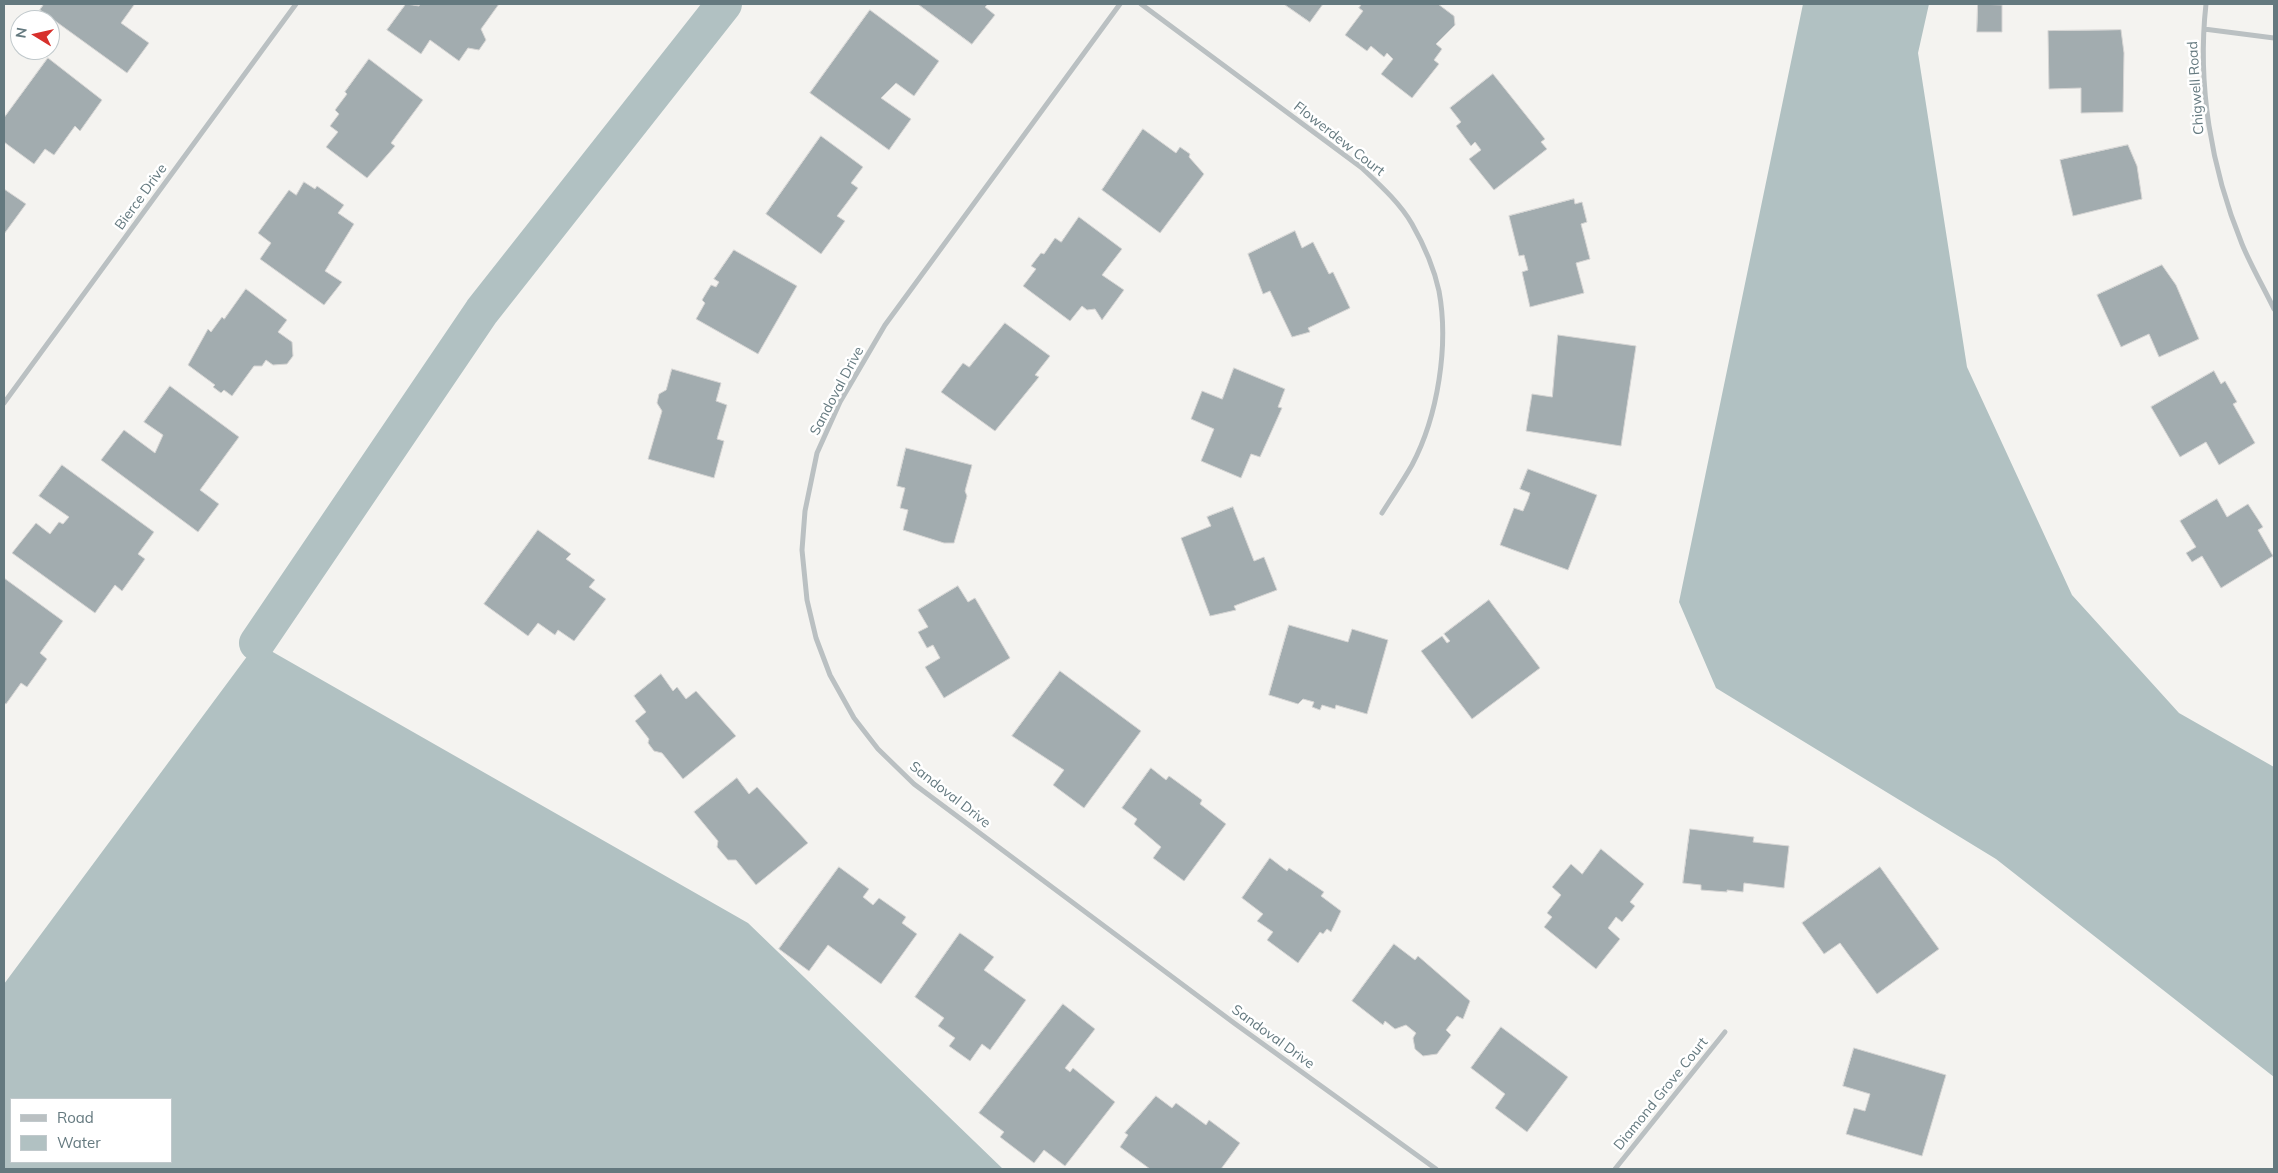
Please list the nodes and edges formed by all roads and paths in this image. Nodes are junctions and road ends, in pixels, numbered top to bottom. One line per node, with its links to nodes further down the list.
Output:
1 (296, 4): 8 (street, Bierce Drive)
2 (1120, 4): 11 (street, Sandoval Drive)
3 (1141, 4): 9 (street, Flowerdew Court)
4 (2206, 4): 5 (street, Chigwell Road)
5 (2204, 29): 6 (street); 7 (street, Chigwell Road)
6 (2274, 38)
7 (2274, 309)
8 (4, 403)
9 (1382, 513)
10 (1725, 1032): 12 (street, Diamond Grove Court)
11 (1436, 1169)
12 (1615, 1169)

